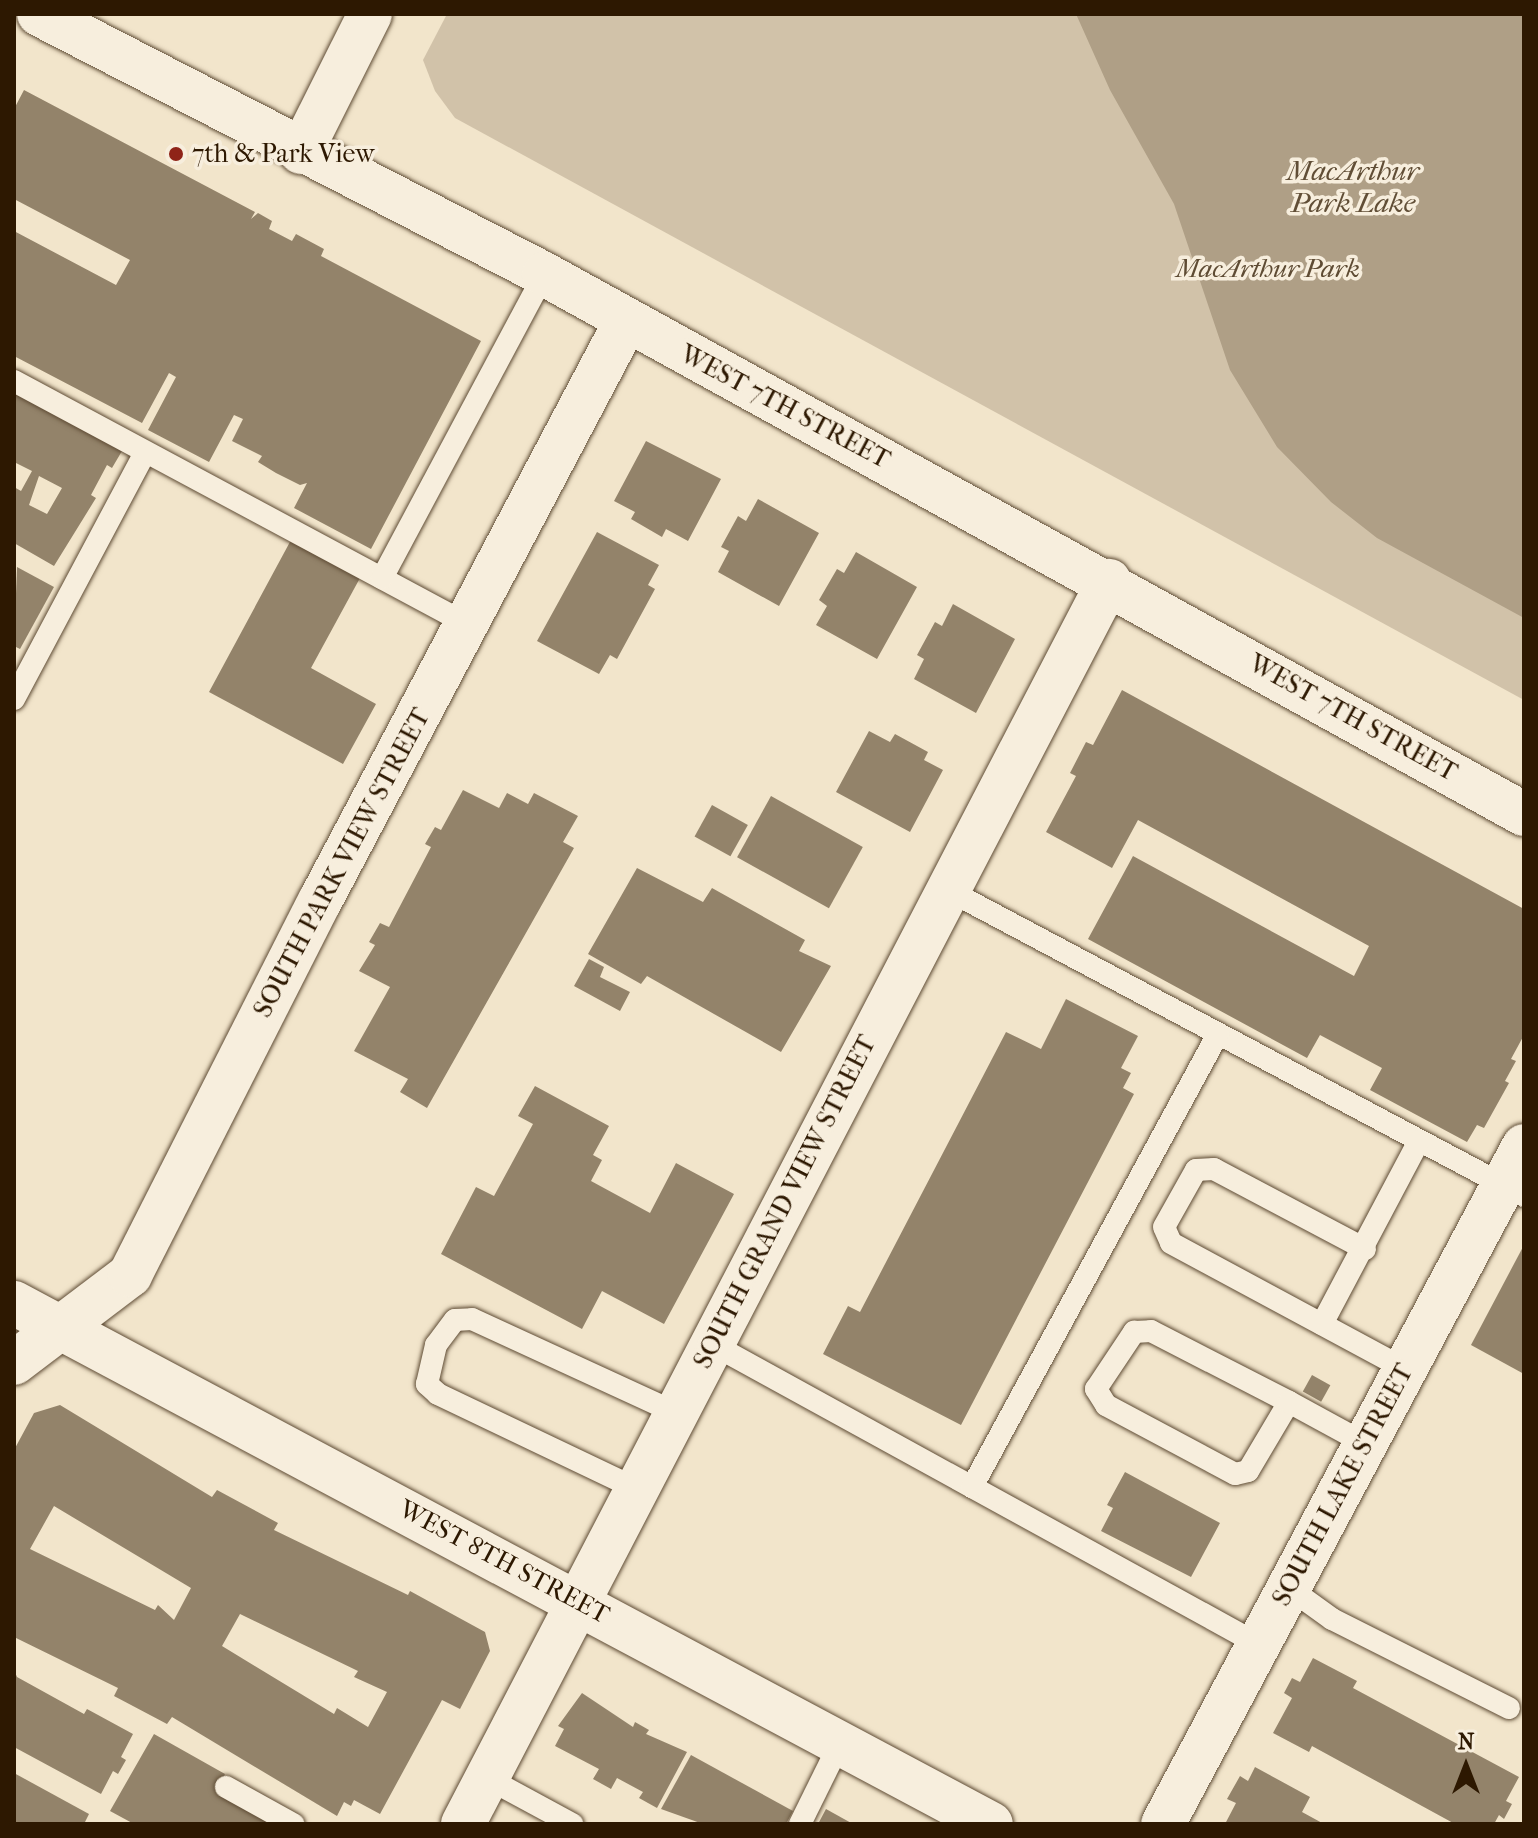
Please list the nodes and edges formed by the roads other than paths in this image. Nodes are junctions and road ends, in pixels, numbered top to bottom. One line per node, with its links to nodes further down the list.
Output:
1 (39, 14): 3 (street, WEST 7TH STREET)
2 (370, 14): 3 (street)
3 (301, 152): 4 (street, WEST 7TH STREET)
4 (544, 274): 5 (street, WEST 7TH STREET); 8 (lane)
5 (625, 323): 9 (street, WEST 7TH STREET); 10 (street, SOUTH PARK VIEW STREET)
6 (14, 381): 7 (lane)
7 (144, 454): 8 (lane); 11 (lane)
8 (382, 578): 10 (lane)
9 (1109, 581): 12 (street, WEST 7TH STREET); 13 (street, SOUTH GRAND VIEW STREET)
10 (469, 625): 21 (street, SOUTH PARK VIEW STREET)
11 (14, 699)
12 (1524, 814)
13 (946, 889): 14 (lane); 22 (street, SOUTH GRAND VIEW STREET)
14 (1218, 1034): 15 (lane); 28 (lane)
15 (1419, 1141): 17 (lane); 18 (lane)
16 (1524, 1146): 17 (street, SOUTH LAKE STREET)
17 (1514, 1191): 24 (street, SOUTH LAKE STREET)
18 (1365, 1249): 20 (lane); 20 (lane)
19 (14, 1303): 21 (street, WEST 8TH STREET)
20 (1322, 1324): 24 (lane)
21 (59, 1328): 23 (street, SOUTH PARK VIEW STREET); 31 (street, WEST 8TH STREET)
22 (712, 1344): 26 (street, SOUTH GRAND VIEW STREET); 28 (lane)
23 (14, 1363)
24 (1405, 1369): 27 (street, SOUTH LAKE STREET)
25 (1289, 1402): 25 (lane); 27 (lane)
26 (676, 1413): 29 (street, SOUTH GRAND VIEW STREET); 29 (lane)
27 (1366, 1444): 30 (street, SOUTH LAKE STREET)
28 (972, 1487): 32 (lane)
29 (637, 1489): 31 (street, SOUTH GRAND VIEW STREET)
30 (1289, 1588): 32 (street, SOUTH LAKE STREET); 33 (lane)
31 (578, 1602): 34 (street, WEST 8TH STREET); 35 (street, SOUTH GRAND VIEW STREET)
32 (1258, 1644): 42 (street, SOUTH LAKE STREET)
33 (1509, 1708)
34 (840, 1743): 40 (lane); 41 (street, WEST 8TH STREET)
35 (487, 1778): 38 (street, SOUTH GRAND VIEW STREET); 39 (lane)
36 (226, 1787): 37 (lane)
37 (293, 1824)
38 (463, 1824)
39 (572, 1824)
40 (800, 1824)
41 (991, 1824)
42 (1163, 1824)

